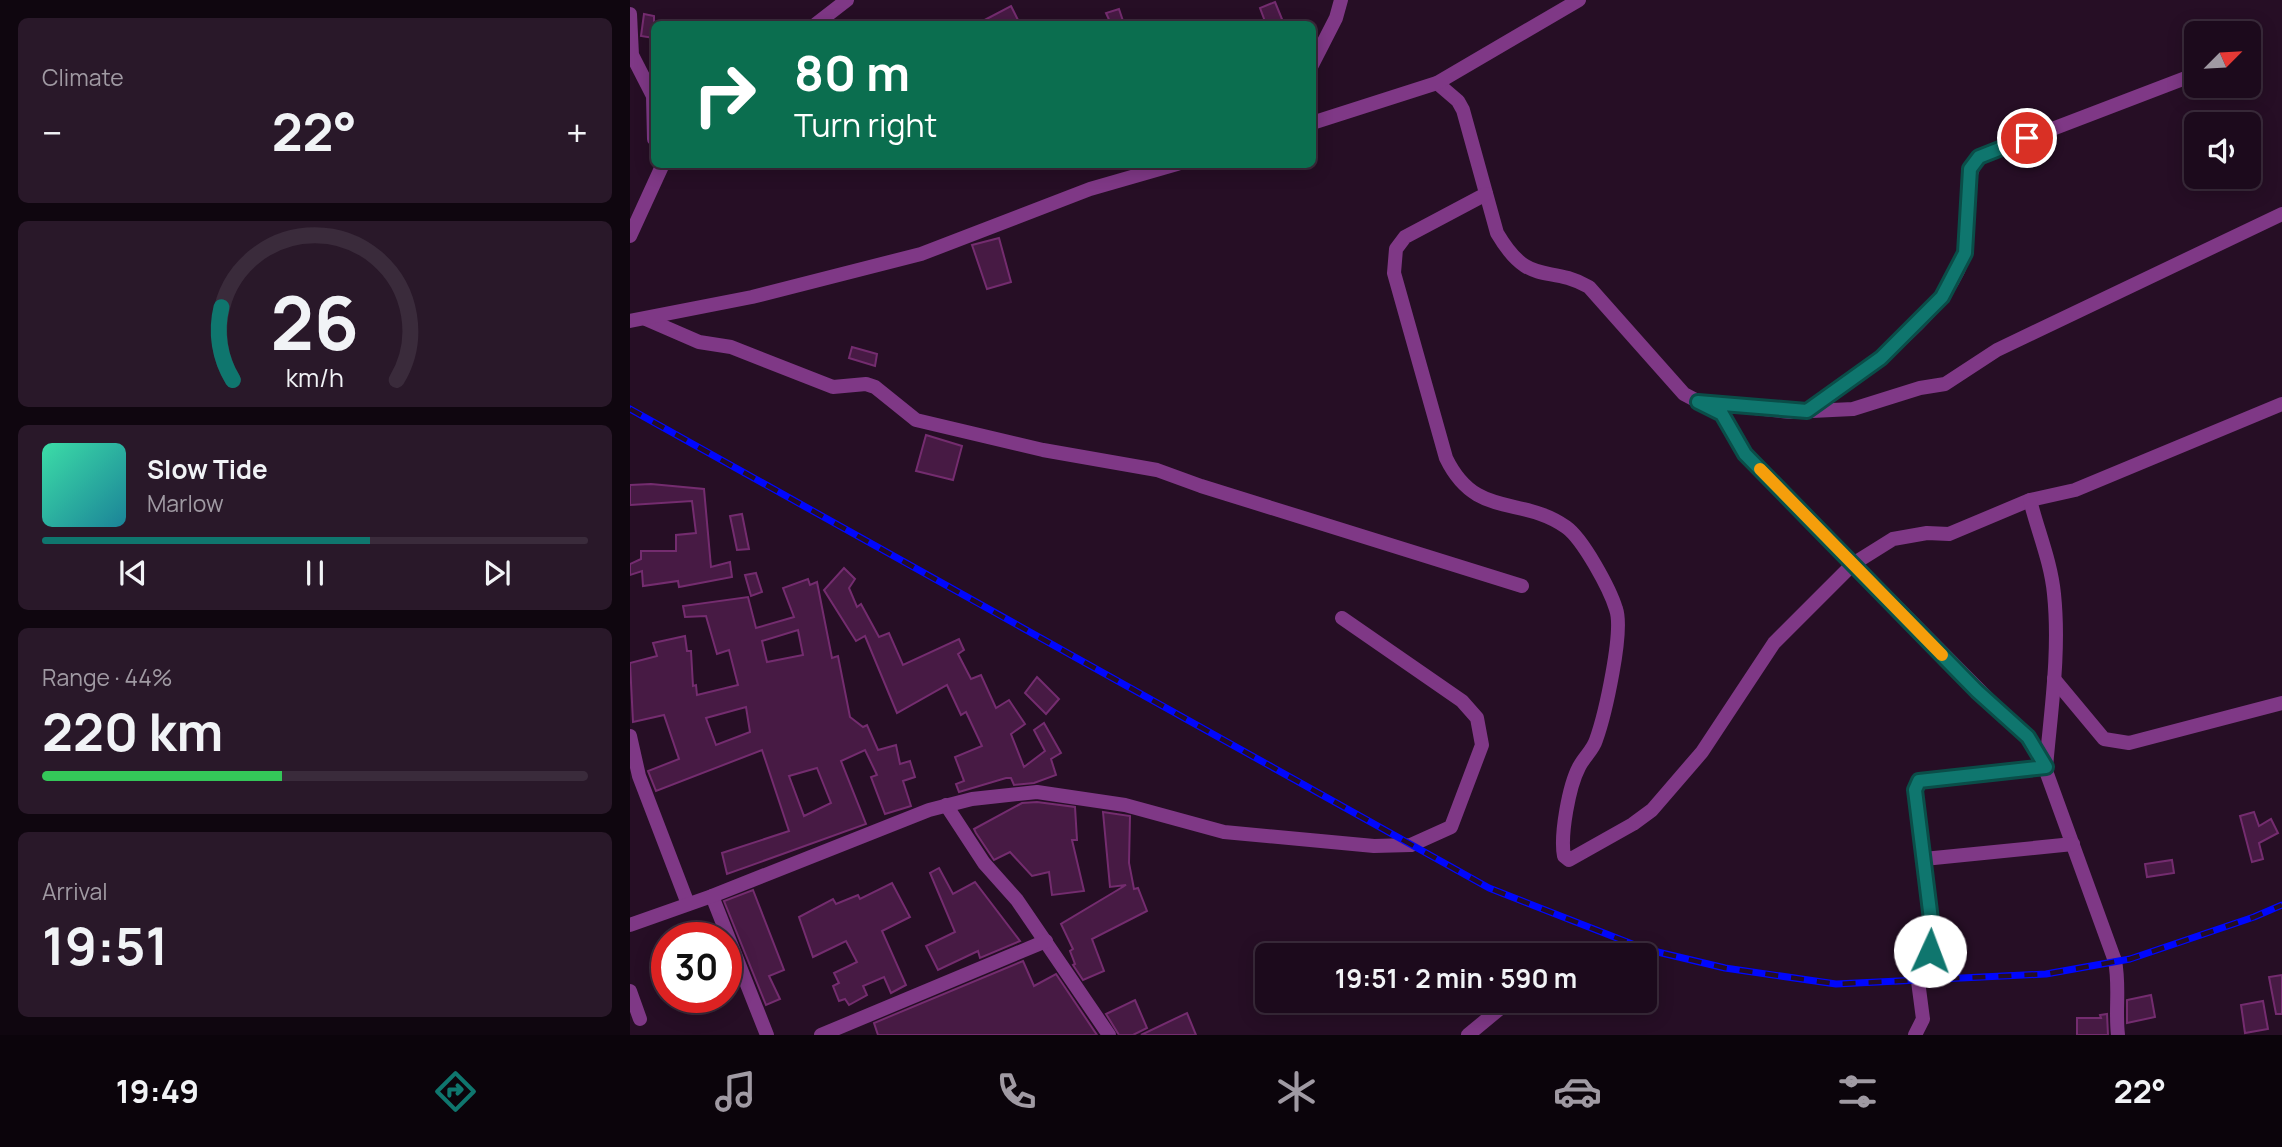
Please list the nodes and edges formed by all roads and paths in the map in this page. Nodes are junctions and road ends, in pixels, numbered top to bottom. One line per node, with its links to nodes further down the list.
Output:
1 (847, 0): 5 (street)
2 (1341, 0): 6 (street)
3 (1580, 0): 8 (street)
4 (630, 14): 9 (street)
5 (820, 21)
6 (1316, 57)
7 (2184, 79): 20 (street)
8 (1437, 83): 10 (street); 13 (street)
9 (651, 92)
10 (1316, 122)
11 (659, 168): 15 (street)
12 (1163, 168): 16 (street)
13 (1486, 194): 18 (street); 22 (street)
14 (2282, 214): 20 (street)
15 (630, 236)
16 (646, 319): 17 (street); 23 (street)
17 (630, 321)
18 (1698, 402): 20 (street); 22 (street)
19 (2282, 404): 21 (street)
20 (1807, 411)
21 (2030, 500): 22 (street); 25 (street)
22 (1853, 564): 28 (street)
23 (1522, 586)
24 (1342, 618): 29 (street)
25 (2054, 679): 26 (street); 28 (street)
26 (2282, 703)
27 (630, 736): 33 (street)
28 (2046, 767): 30 (street); 31 (street)
29 (946, 805): 32 (street); 35 (street)
30 (2073, 844): 31 (street); 44 (street)
31 (1924, 859): 43 (street)
32 (712, 896): 33 (street); 39 (street)
33 (688, 904): 34 (street)
34 (630, 925)
35 (1046, 941): 40 (street); 41 (street)
36 (630, 991): 38 (street)
37 (1495, 1013): 42 (street)
38 (640, 1019)
39 (767, 1035)
40 (821, 1035)
41 (1109, 1035)
42 (1468, 1035)
43 (1915, 1035)
44 (2119, 1035)

